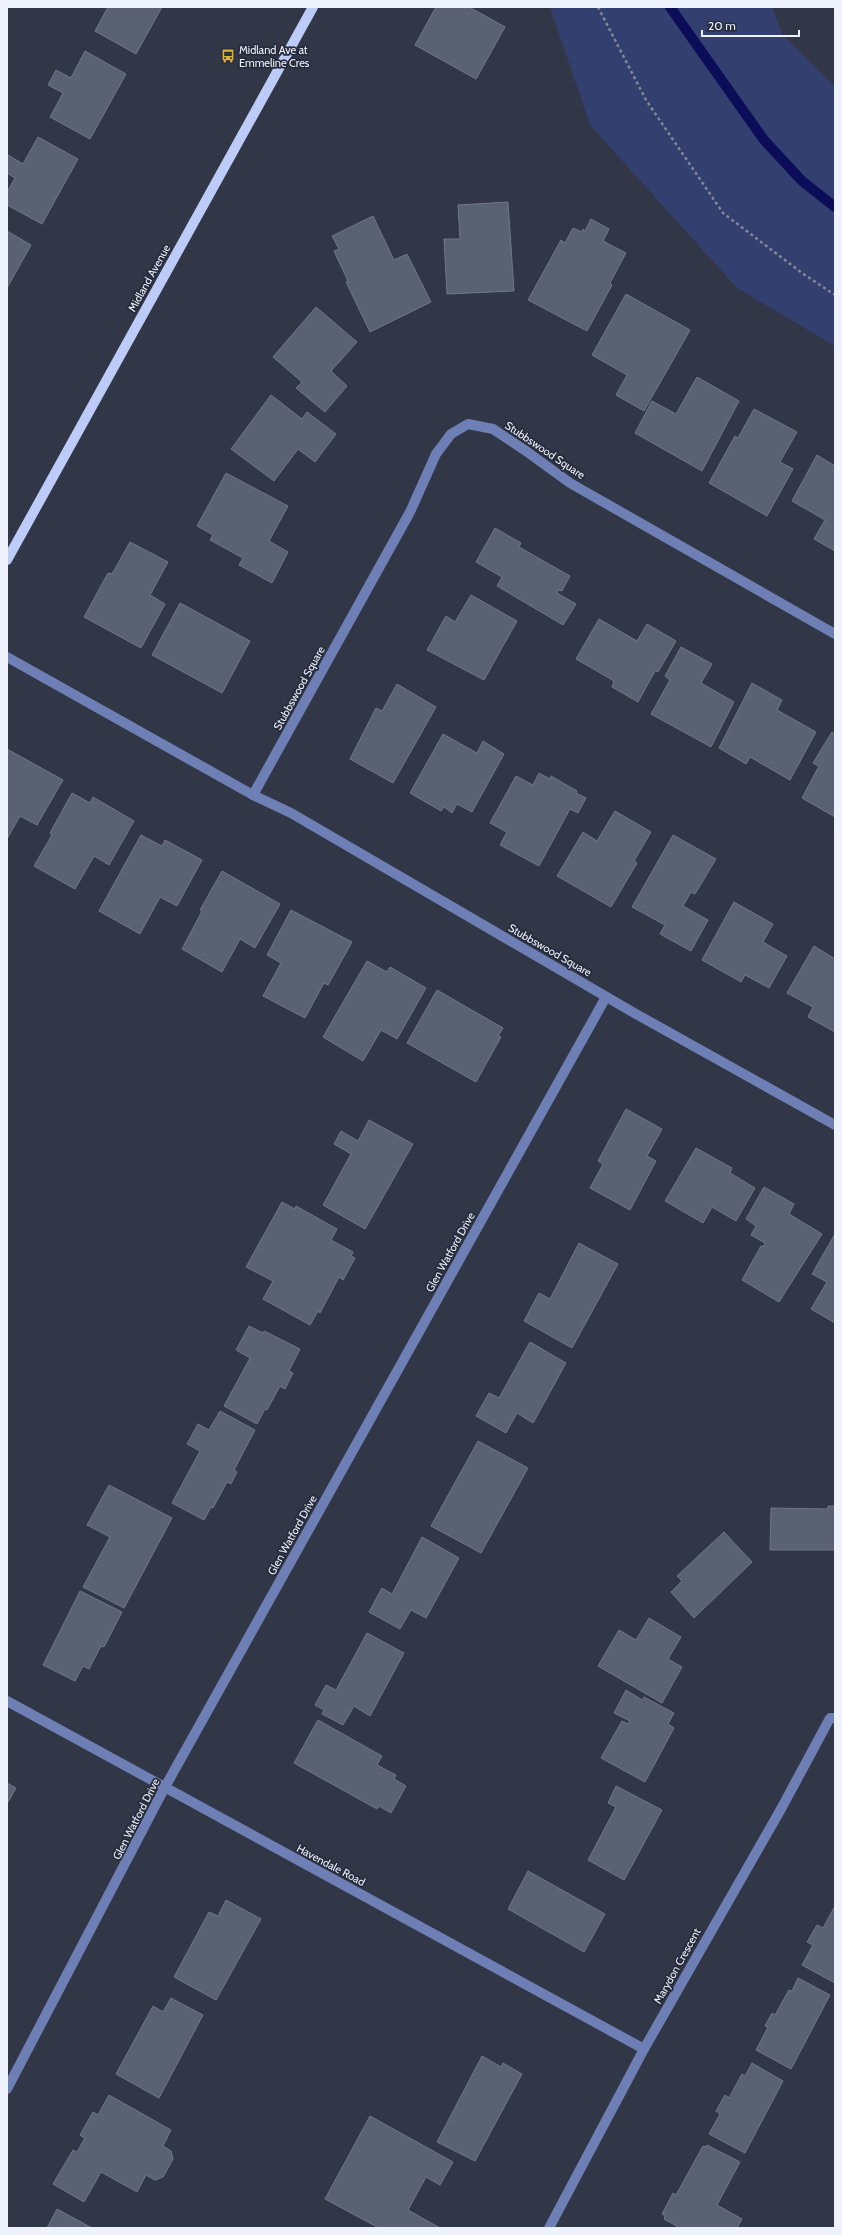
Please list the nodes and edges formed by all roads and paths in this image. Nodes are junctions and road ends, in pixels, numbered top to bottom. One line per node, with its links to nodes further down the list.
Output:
1 (312, 7): 4 (main road, Midland Avenue)
2 (598, 7): 3 (path)
3 (835, 295)
4 (7, 560)
5 (835, 634): 7 (street, Stubbswood Square)
6 (7, 657): 7 (street, Stubbswood Square)
7 (253, 796): 8 (street, Stubbswood Square)
8 (606, 997): 9 (street, Stubbswood Square); 12 (street, Glen Watford Drive)
9 (835, 1126)
10 (7, 1701): 12 (street, Havendale Road)
11 (832, 1718): 13 (street, Marydon Crescent)
12 (166, 1787): 13 (street, Havendale Road); 14 (street, Glen Watford Drive)
13 (644, 2048): 15 (street, Marydon Crescent)
14 (7, 2089)
15 (549, 2228)

